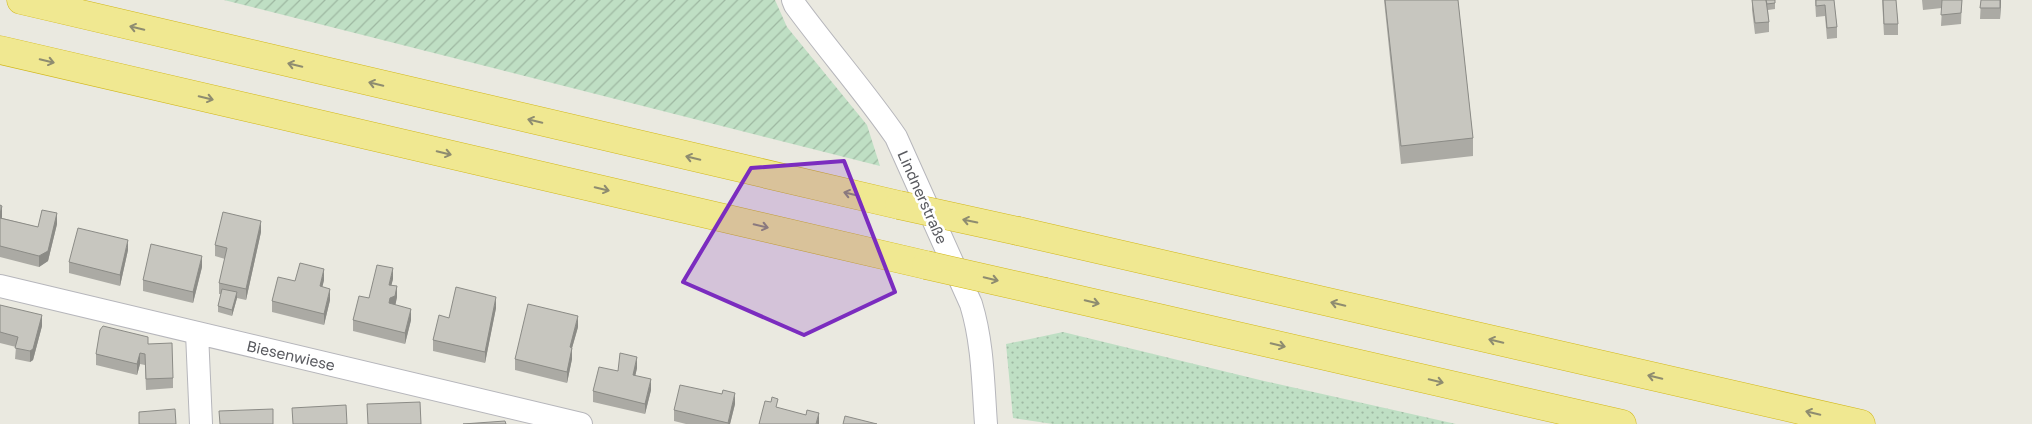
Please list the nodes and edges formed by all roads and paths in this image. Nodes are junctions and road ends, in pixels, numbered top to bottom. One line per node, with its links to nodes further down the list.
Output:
1 (21, 0): 10 (highway, one-way to 1, bridge)
2 (793, 0): 8 (street, Lindnerstraße)
3 (0, 50): 9 (highway, one-way to 9, bridge)
4 (0, 286): 5 (street, Biesenwiese)
5 (197, 332): 6 (street); 7 (street, Biesenwiese)
6 (201, 424)
7 (581, 424)
8 (986, 424)
9 (1622, 424)
10 (1861, 424)

